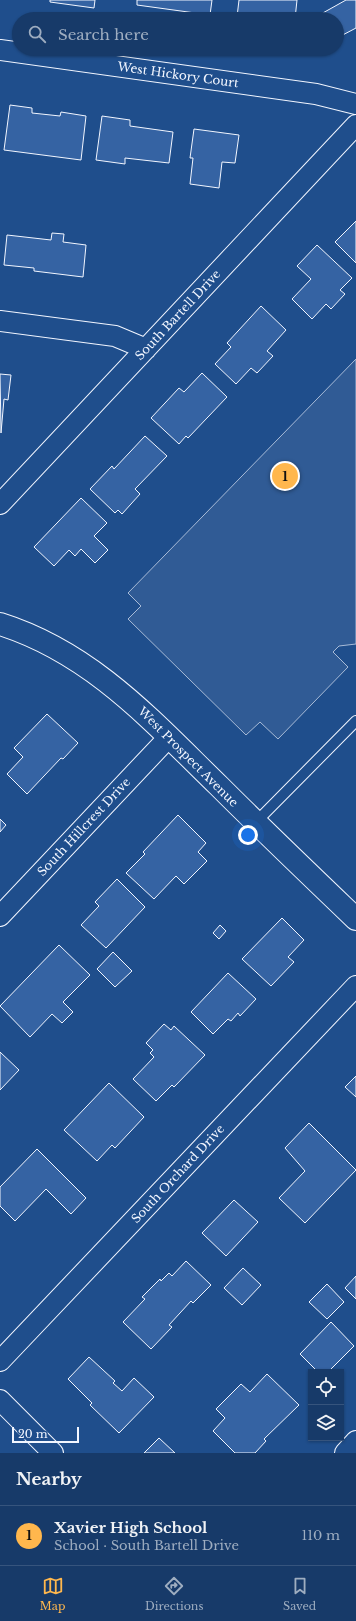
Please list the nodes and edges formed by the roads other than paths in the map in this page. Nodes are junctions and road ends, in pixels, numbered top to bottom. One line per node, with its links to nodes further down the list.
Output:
1 (0, 50): 2 (street, West Hickory Court)
2 (12, 52)
3 (43, 56): 4 (street, West Hickory Court)
4 (356, 104)
5 (356, 125): 7 (street, South Bartell Drive)
6 (0, 321): 7 (street)
7 (146, 349): 8 (street, South Bartell Drive)
8 (0, 504)
9 (0, 624): 11 (main road, West Prospect Avenue)
10 (356, 721): 12 (lane)
11 (169, 737): 12 (main road, West Prospect Avenue); 13 (street, South Hillcrest Drive)
12 (255, 822): 14 (main road, West Prospect Avenue)
13 (0, 916)
14 (356, 919)
15 (356, 986): 16 (street, South Orchard Drive)
16 (0, 1361)
17 (0, 1400): 19 (street)
18 (356, 1441): 20 (street)
19 (53, 1453)
20 (344, 1453)

